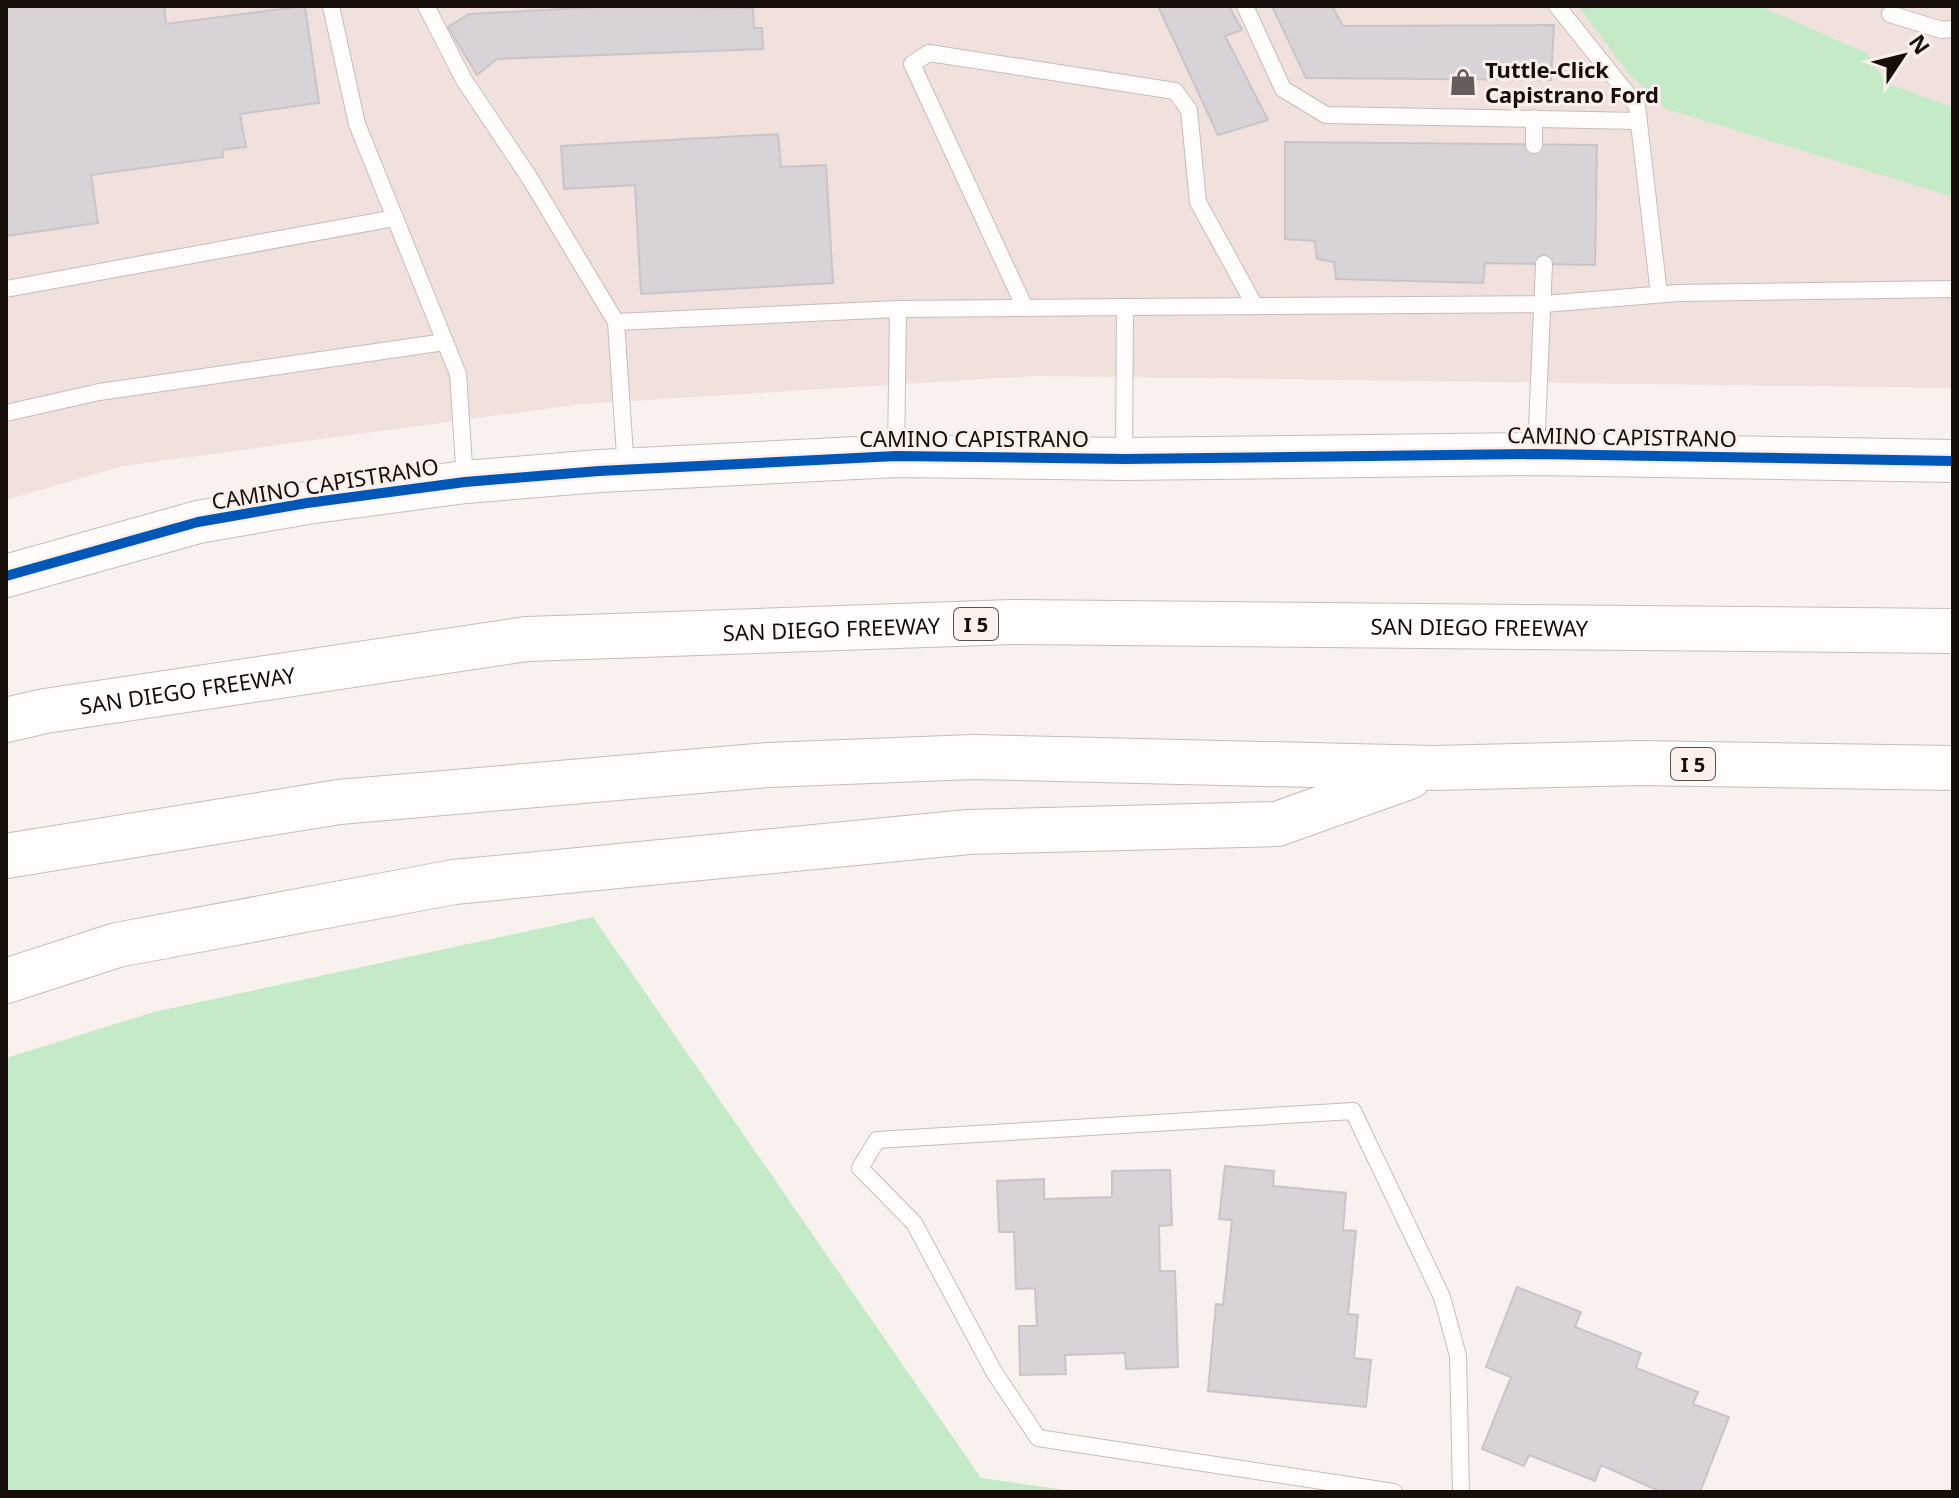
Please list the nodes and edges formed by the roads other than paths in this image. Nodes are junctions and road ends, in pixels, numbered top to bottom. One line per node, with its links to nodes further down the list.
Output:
1 (331, 6): 10 (lane)
2 (426, 6): 20 (lane)
3 (1245, 6): 7 (lane)
4 (1557, 6): 8 (lane)
5 (1890, 14): 6 (lane)
6 (1953, 29)
7 (1534, 118): 8 (lane); 9 (lane)
8 (1639, 121): 14 (lane)
9 (1534, 145)
10 (395, 218): 12 (lane); 21 (lane)
11 (1544, 264): 15 (lane)
12 (6, 289)
13 (1953, 289): 14 (lane)
14 (1659, 294): 15 (lane)
15 (1544, 304): 16 (lane); 23 (lane)
16 (1255, 306): 17 (lane); 18 (lane)
17 (1125, 307): 18 (lane); 25 (lane)
18 (1025, 308): 19 (lane)
19 (898, 309): 20 (lane); 24 (lane)
20 (616, 322): 27 (lane)
21 (445, 342): 22 (lane); 28 (lane)
22 (6, 413)
23 (1536, 454): 25 (main road, CAMINO CAPISTRANO); 26 (main road, CAMINO CAPISTRANO)
24 (896, 456): 25 (main road, CAMINO CAPISTRANO); 27 (main road, CAMINO CAPISTRANO)
25 (1124, 459)
26 (1953, 461)
27 (626, 470): 28 (main road, CAMINO CAPISTRANO)
28 (465, 482): 29 (main road, CAMINO CAPISTRANO)
29 (6, 576)
30 (1953, 631): 31 (highway, SAN DIEGO FREEWAY / I 5)
31 (6, 720)
32 (1434, 768): 33 (highway, I 5); 34 (highway, I 5); 35 (highway)
33 (1953, 768)
34 (6, 856)
35 (6, 981)
36 (1394, 1492): 37 (lane)
37 (1461, 1492)

